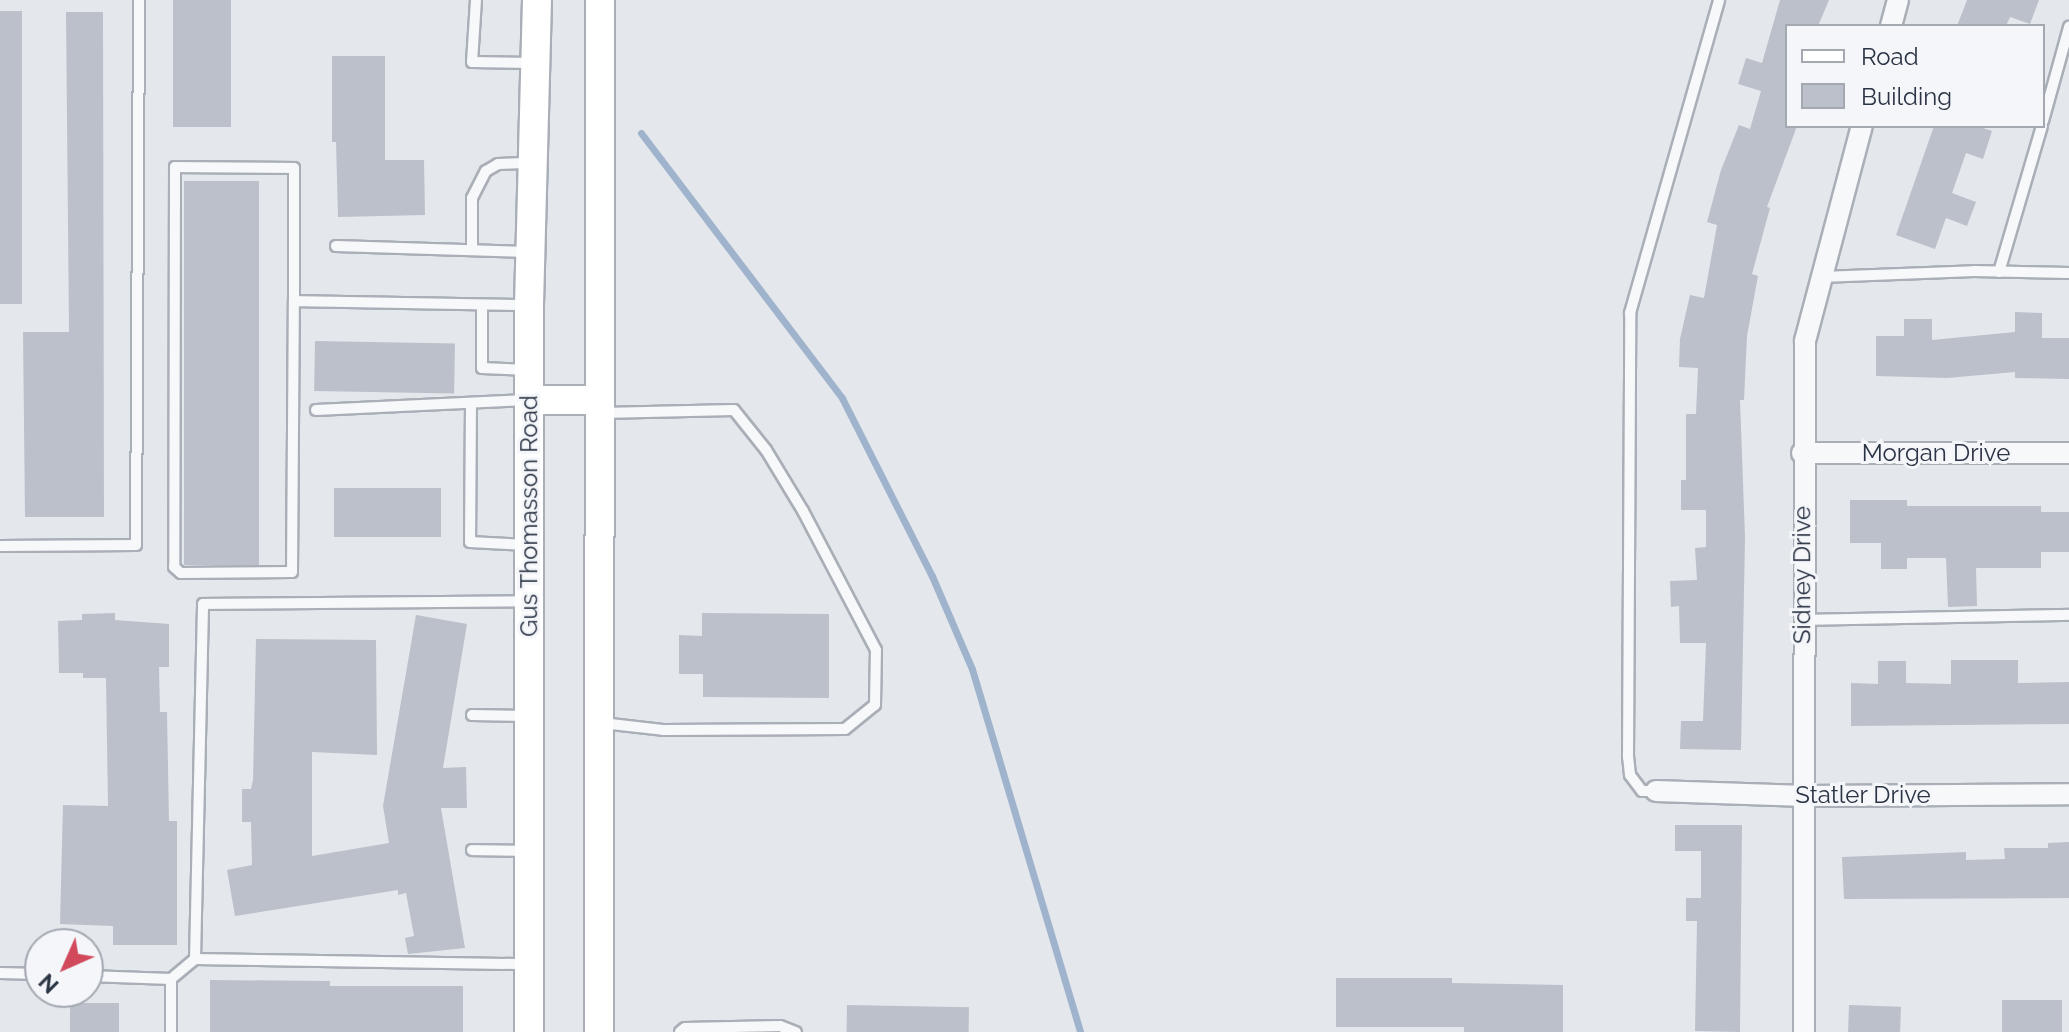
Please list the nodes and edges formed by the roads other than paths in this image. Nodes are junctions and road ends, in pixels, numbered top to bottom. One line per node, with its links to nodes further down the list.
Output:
1 (139, 0): 31 (lane)
2 (476, 0): 9 (lane)
3 (537, 0): 9 (main road, Gus Thomasson Road)
4 (600, 0): 26 (main road)
5 (1719, 0): 38 (lane)
6 (1898, 0): 7 (street)
7 (1892, 24)
8 (2069, 27): 10 (lane)
9 (537, 63): 13 (main road, Gus Thomasson Road)
10 (2045, 113)
11 (1861, 128): 19 (street, Sidney Drive)
12 (2041, 128): 17 (lane)
13 (534, 163): 15 (lane); 16 (main road, Gus Thomasson Road)
14 (336, 246): 15 (lane)
15 (472, 250): 16 (lane)
16 (530, 252): 22 (main road, Gus Thomasson Road)
17 (1999, 272): 18 (lane); 19 (lane)
18 (2069, 273)
19 (1821, 277): 28 (street, Sidney Drive)
20 (294, 301): 20 (lane); 21 (lane)
21 (482, 305): 22 (lane); 23 (lane)
22 (529, 305): 23 (main road, Gus Thomasson Road)
23 (529, 370): 24 (main road, Gus Thomasson Road)
24 (529, 400): 25 (lane); 26 (main road); 30 (main road, Gus Thomasson Road)
25 (471, 403): 27 (lane); 30 (lane)
26 (600, 406): 37 (main road); 37 (lane)
27 (316, 410)
28 (1802, 453): 29 (street, Morgan Drive); 34 (street, Sidney Drive)
29 (2069, 453)
30 (529, 545): 32 (main road, Gus Thomasson Road)
31 (0, 546)
32 (529, 601): 36 (main road, Gus Thomasson Road); 43 (lane)
33 (2069, 615): 34 (lane)
34 (1802, 620): 40 (street, Sidney Drive)
35 (472, 715): 36 (lane)
36 (529, 716): 42 (main road, Gus Thomasson Road)
37 (600, 723): 51 (main road)
38 (1656, 791): 40 (street, Statler Drive)
39 (2069, 794): 40 (street, Statler Drive)
40 (1806, 796): 54 (street, Sidney Drive)
41 (472, 850): 42 (lane)
42 (529, 851): 44 (main road, Gus Thomasson Road)
43 (195, 959): 44 (lane); 48 (lane)
44 (529, 964): 50 (main road, Gus Thomasson Road)
45 (0, 973): 46 (lane)
46 (24, 974)
47 (104, 977): 48 (lane)
48 (171, 979): 49 (lane)
49 (171, 1032)
50 (529, 1032)
51 (599, 1032)
52 (680, 1032): 53 (lane)
53 (796, 1032)
54 (1804, 1032)

